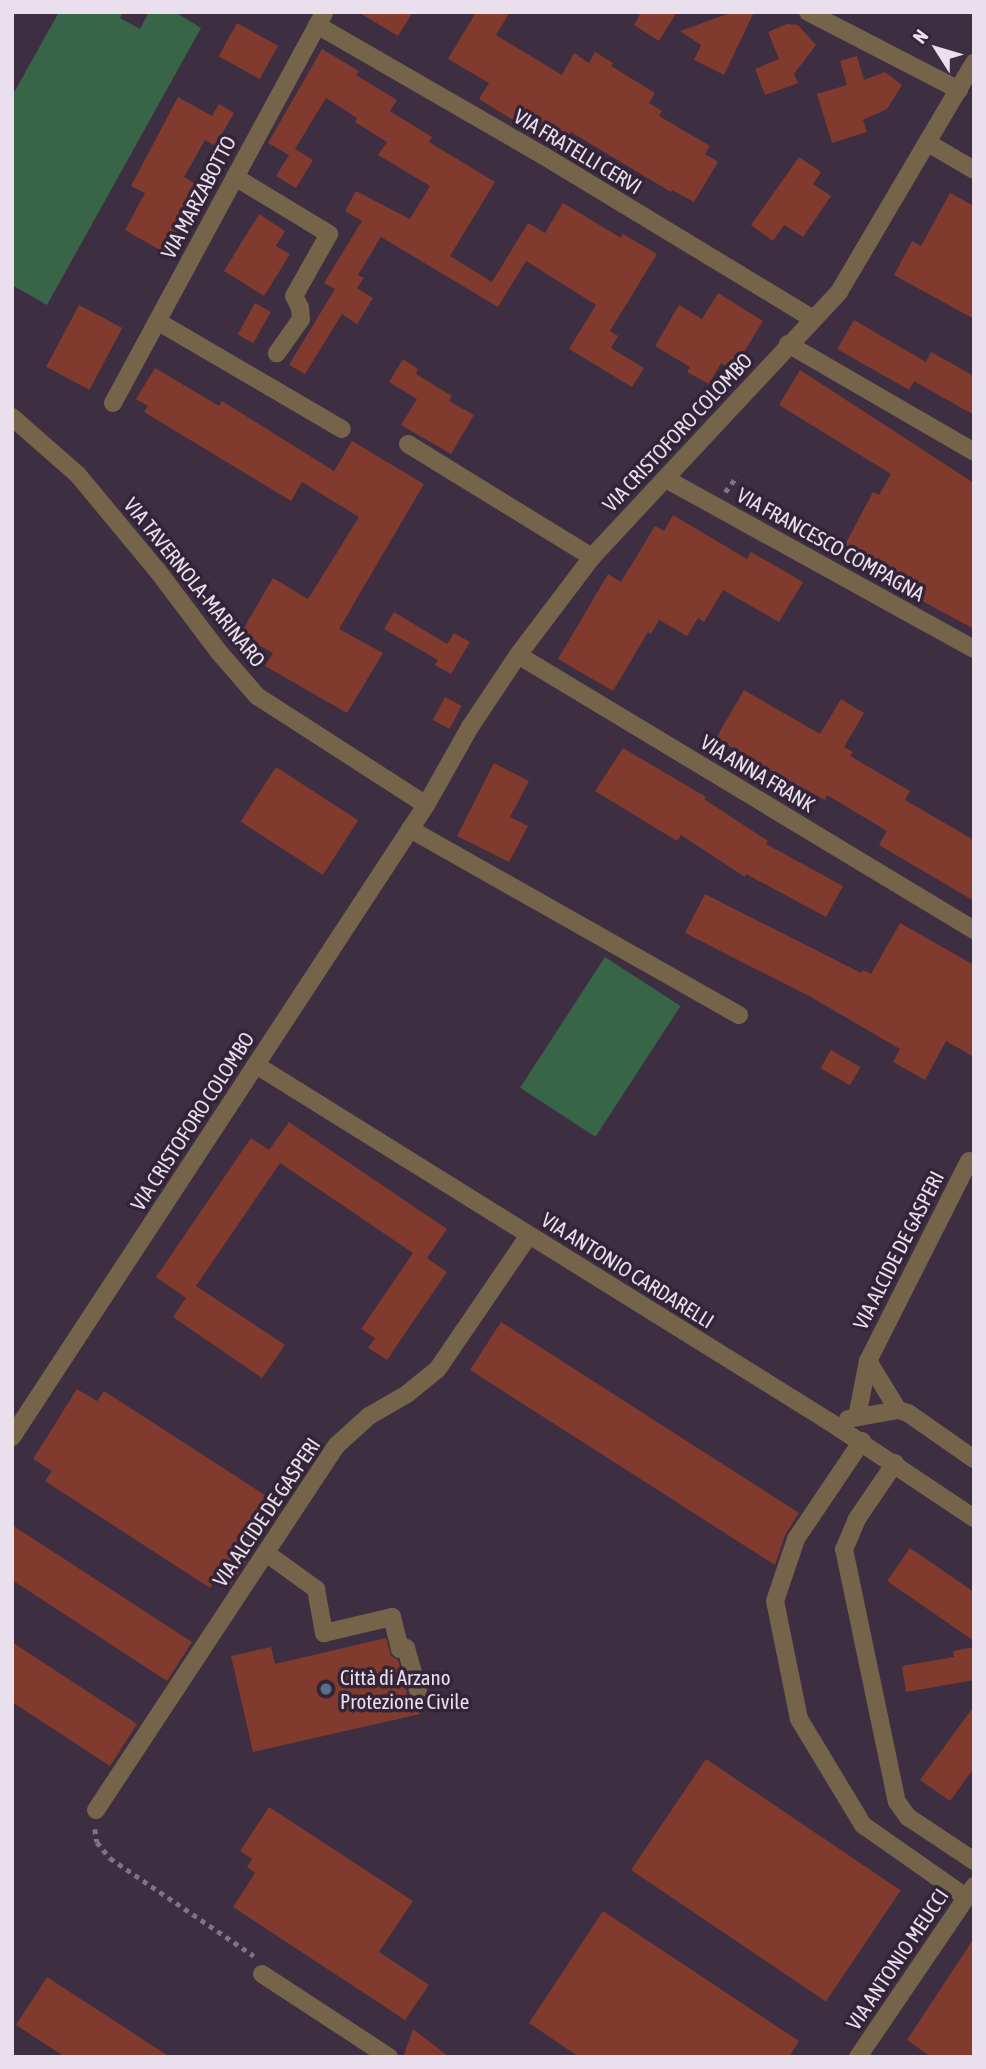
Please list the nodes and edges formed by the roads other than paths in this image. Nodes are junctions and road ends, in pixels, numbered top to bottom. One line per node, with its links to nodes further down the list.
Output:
1 (808, 12): 4 (street)
2 (321, 18): 7 (street, VIA MARZABOTTO); 8 (street, VIA FRATELLI CERVI)
3 (974, 64): 4 (street, VIA CRISTOFORO COLOMBO)
4 (959, 90): 5 (street, VIA CRISTOFORO COLOMBO)
5 (928, 143): 6 (street); 8 (street, VIA CRISTOFORO COLOMBO)
6 (974, 170)
7 (235, 177): 9 (street, VIA MARZABOTTO); 11 (street)
8 (813, 319): 10 (street, VIA CRISTOFORO COLOMBO)
9 (157, 321): 12 (street, VIA MARZABOTTO); 14 (street)
10 (788, 344): 16 (street); 17 (street, VIA CRISTOFORO COLOMBO)
11 (277, 354)
12 (113, 403)
13 (12, 417): 21 (street, VIA TAVERNOLA-MARINARO)
14 (342, 429)
15 (408, 444): 18 (street)
16 (974, 452)
17 (666, 479): 18 (street, VIA CRISTOFORO COLOMBO); 19 (street, VIA FRANCESCO COMPAGNA)
18 (592, 557): 20 (street, VIA CRISTOFORO COLOMBO)
19 (974, 649)
20 (519, 655): 21 (street, VIA CRISTOFORO COLOMBO); 23 (street, VIA ANNA FRANK)
21 (426, 805): 22 (street, VIA CRISTOFORO COLOMBO)
22 (410, 830): 24 (street); 25 (street, VIA CRISTOFORO COLOMBO)
23 (974, 930)
24 (739, 1015)
25 (256, 1065): 27 (street, VIA ANTONIO CARDARELLI); 32 (street, VIA CRISTOFORO COLOMBO)
26 (968, 1160): 28 (street, VIA ALCIDE DE GASPERI)
27 (529, 1235): 31 (street, VIA ANTONIO CARDARELLI); 37 (street, VIA ALCIDE DE GASPERI)
28 (868, 1361): 29 (street, VIA ALCIDE DE GASPERI); 30 (street, VIA ALCIDE DE GASPERI)
29 (898, 1410): 30 (street); 34 (street)
30 (856, 1417): 31 (street)
31 (830, 1422): 33 (street, VIA ANTONIO CARDARELLI)
32 (12, 1437)
33 (862, 1441): 35 (street, VIA ANTONIO CARDARELLI); 41 (street)
34 (974, 1459)
35 (895, 1463): 36 (street, VIA ANTONIO CARDARELLI); 40 (street)
36 (974, 1518)
37 (266, 1553): 38 (street); 39 (street, VIA ALCIDE DE GASPERI)
38 (418, 1690)
39 (96, 1810)
40 (974, 1861)
41 (970, 1892): 44 (street, VIA ANTONIO MEUCCI)
42 (262, 1974): 43 (street)
43 (389, 2057)
44 (858, 2057)

